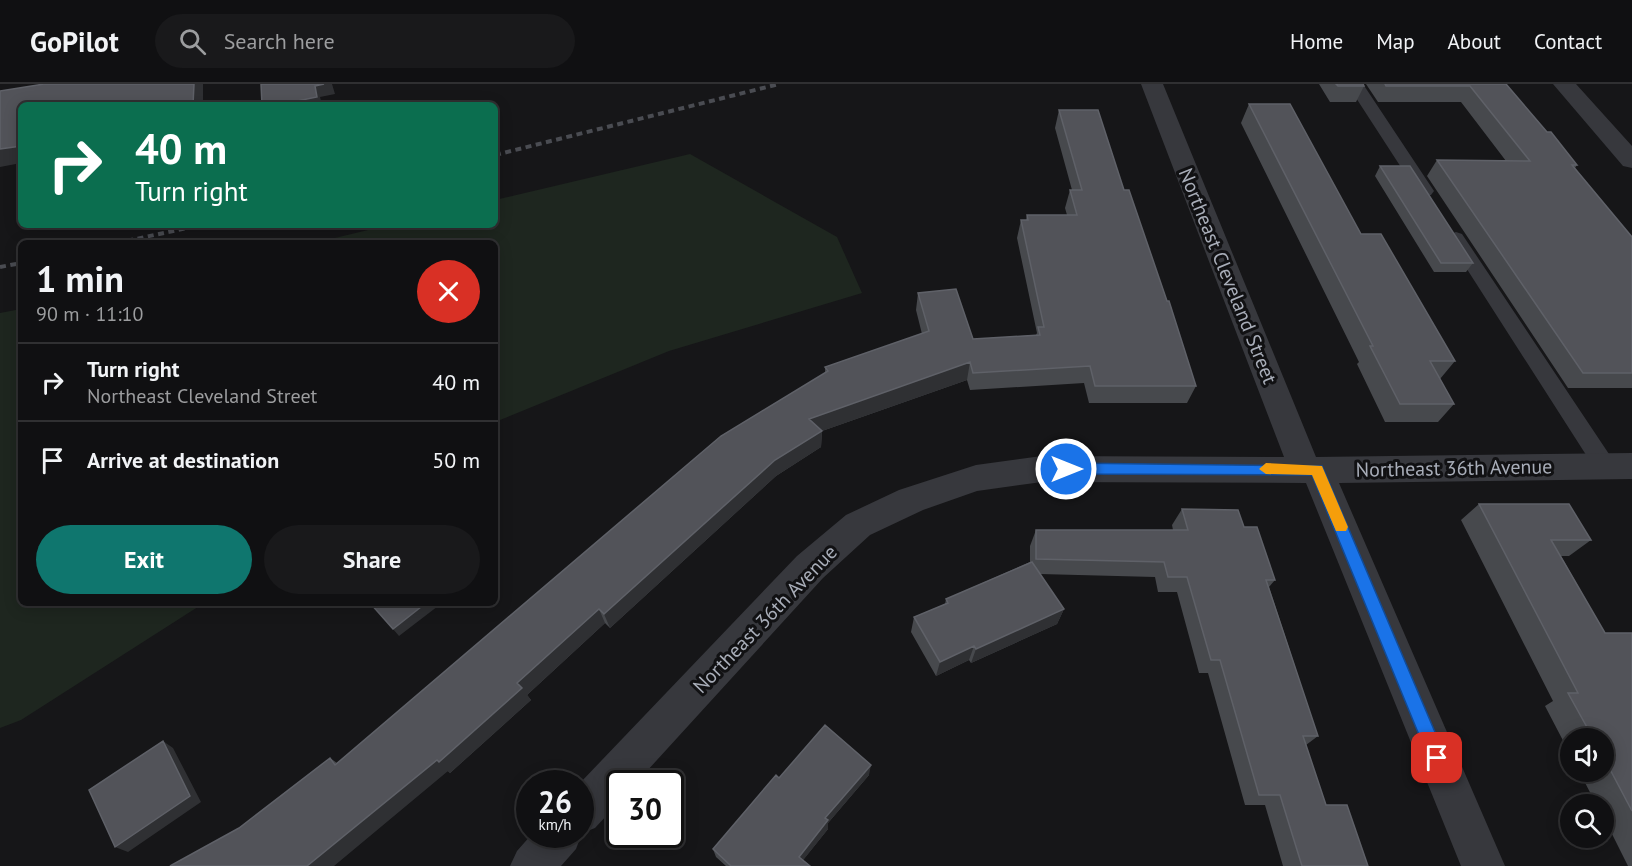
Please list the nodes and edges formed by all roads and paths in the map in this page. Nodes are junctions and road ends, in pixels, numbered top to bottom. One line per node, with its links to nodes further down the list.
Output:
1 (1152, 84): 6 (street, Northeast Cleveland Street)
2 (1355, 84): 5 (lane)
3 (1564, 84): 4 (street)
4 (1632, 161)
5 (1618, 466): 6 (street, Northeast 36th Avenue)
6 (1311, 469): 7 (street, Northeast 36th Avenue); 10 (street, Northeast Cleveland Street)
7 (594, 798)
8 (548, 848): 9 (street)
9 (532, 866)
10 (1483, 866)

